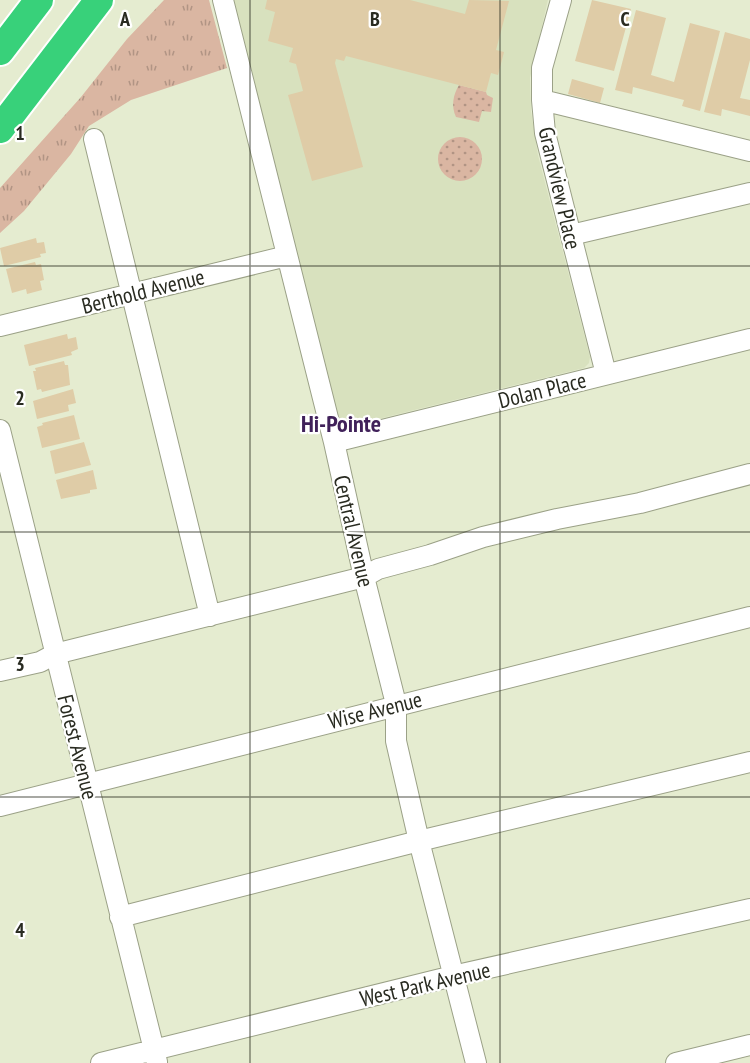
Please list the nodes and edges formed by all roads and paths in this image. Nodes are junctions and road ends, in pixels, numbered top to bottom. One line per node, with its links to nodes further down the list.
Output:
1 (39, 0): 5 (highway)
2 (99, 0): 7 (highway)
3 (223, 0): 12 (street, Central Avenue)
4 (561, 0): 6 (street, Grandview Place)
5 (0, 51)
6 (542, 100): 9 (street); 11 (street, Grandview Place)
7 (0, 129)
8 (94, 139): 13 (street)
9 (750, 151)
10 (750, 193): 11 (street)
11 (571, 235): 16 (street, Grandview Place)
12 (287, 256): 13 (street, Berthold Avenue); 18 (street, Central Avenue)
13 (132, 294): 14 (street, Berthold Avenue); 21 (street)
14 (0, 326)
15 (750, 339): 16 (street, Dolan Place)
16 (606, 374): 18 (street, Dolan Place)
17 (0, 430): 23 (street, Forest Avenue)
18 (334, 442): 20 (street, Central Avenue)
19 (750, 474): 20 (street)
20 (364, 578): 21 (street); 25 (street, Central Avenue)
21 (210, 616): 23 (street)
22 (750, 617): 25 (street, Wise Avenue)
23 (56, 654): 24 (street); 27 (street, Forest Avenue)
24 (0, 671)
25 (396, 704): 27 (street, Wise Avenue); 29 (street, Central Avenue)
26 (750, 762): 29 (street)
27 (87, 783): 28 (street, Wise Avenue); 31 (street, Forest Avenue)
28 (0, 806)
29 (419, 841): 31 (street); 32 (street, Central Avenue)
30 (750, 909): 32 (street, West Park Avenue)
31 (120, 917): 34 (street, Forest Avenue)
32 (453, 976): 34 (street, West Park Avenue); 36 (street, Central Avenue)
33 (750, 1045): 37 (street)
34 (155, 1057): 35 (street, West Park Avenue)
35 (101, 1063)
36 (476, 1063)
37 (676, 1063)

